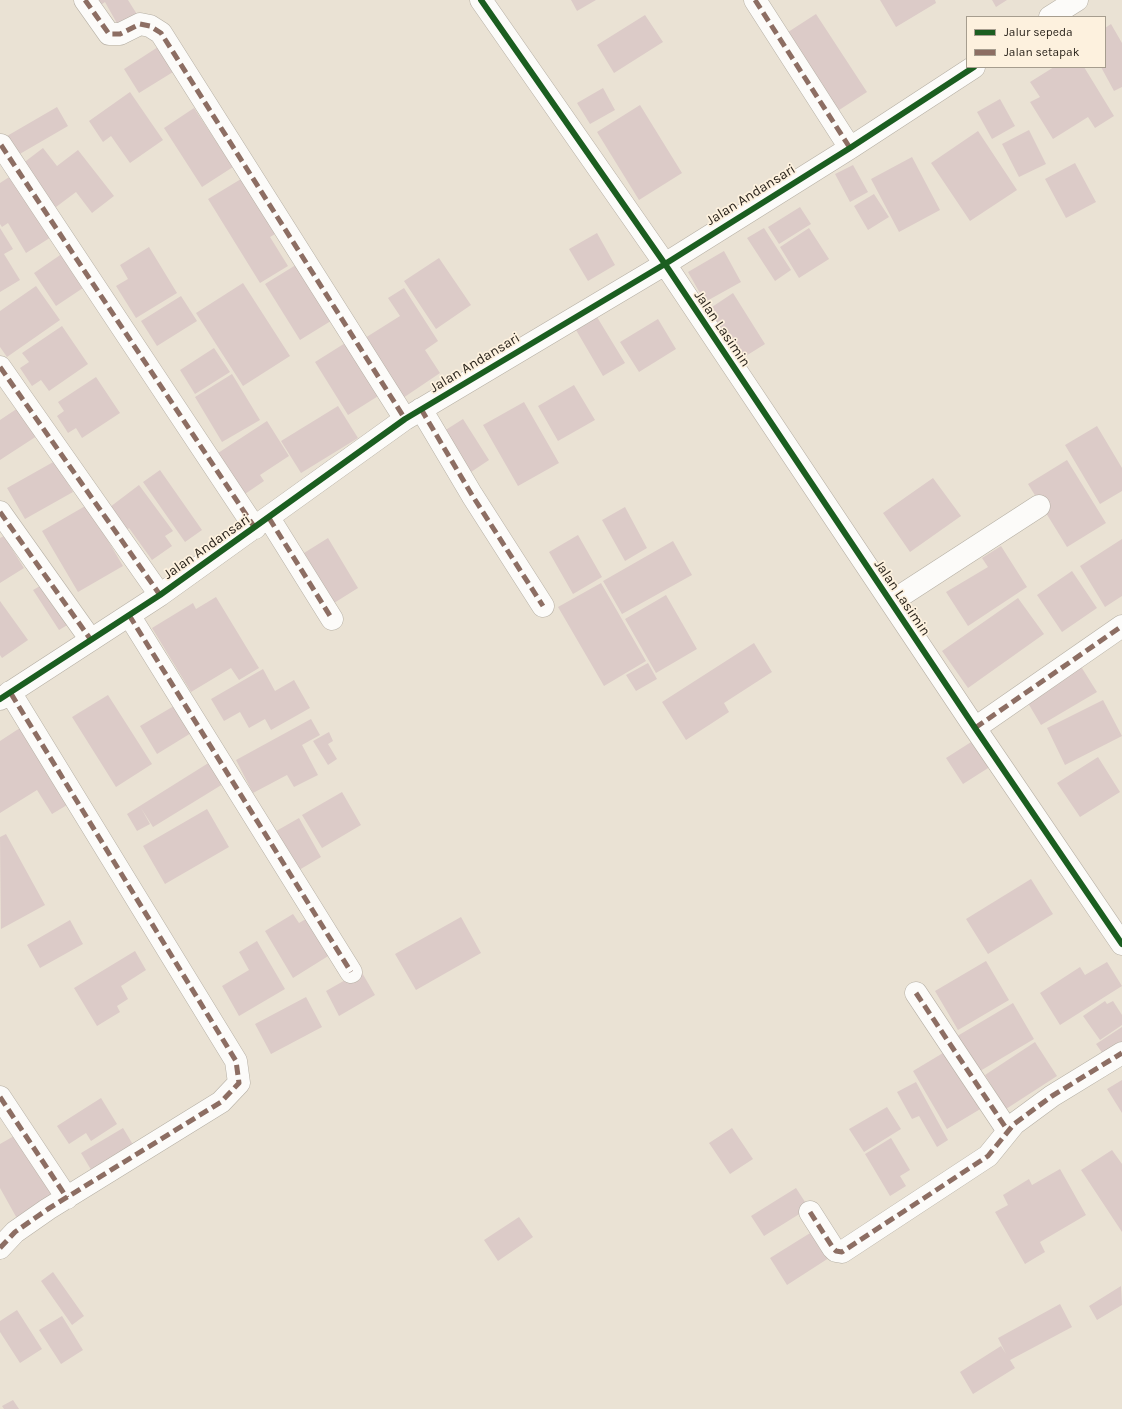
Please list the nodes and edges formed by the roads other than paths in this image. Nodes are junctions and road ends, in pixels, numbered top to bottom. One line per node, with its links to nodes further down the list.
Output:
1 (86, 0): 11 (street)
2 (481, 0): 9 (street, Jalan Lasimin)
3 (755, 0): 8 (street)
4 (1077, 0): 5 (street)
5 (1052, 16)
6 (972, 68): 8 (street, Jalan Andansari)
7 (1, 145): 14 (street)
8 (850, 148): 9 (street, Jalan Andansari)
9 (665, 264): 11 (street, Jalan Andansari); 16 (street, Jalan Lasimin)
10 (0, 367): 15 (street)
11 (413, 414): 14 (street, Jalan Andansari); 17 (street)
12 (1039, 506): 16 (street)
13 (0, 512): 21 (street)
14 (262, 523): 15 (street, Jalan Andansari); 19 (street)
15 (160, 595): 18 (street, Jalan Andansari)
16 (891, 602): 23 (street, Jalan Lasimin)
17 (543, 606)
18 (129, 615): 21 (street, Jalan Andansari); 25 (street)
19 (332, 619)
20 (1122, 626): 23 (street)
21 (91, 640): 22 (street, Jalan Andansari)
22 (5, 695): 30 (street)
23 (975, 728): 24 (street, Jalan Lasimin)
24 (1122, 944)
25 (350, 972)
26 (916, 993): 29 (street)
27 (1122, 1053): 29 (street)
28 (0, 1097): 30 (street)
29 (1008, 1131): 31 (street)
30 (67, 1198): 32 (street)
31 (810, 1212)
32 (0, 1248)

